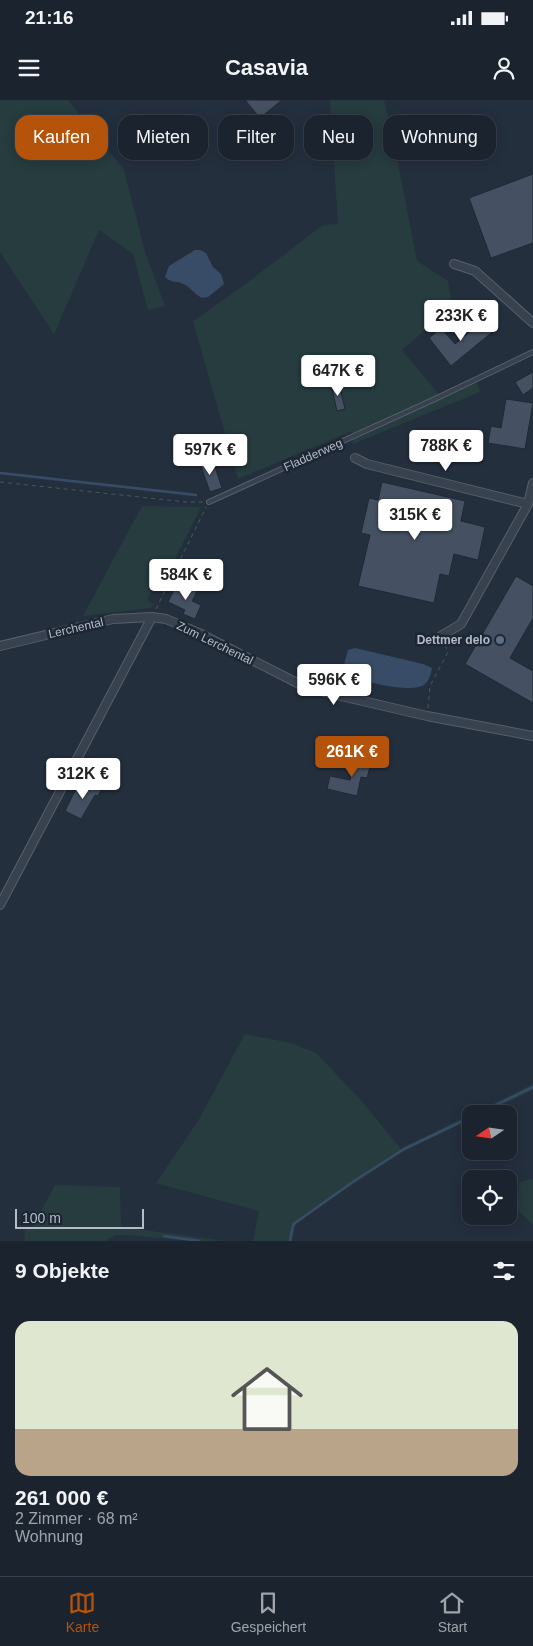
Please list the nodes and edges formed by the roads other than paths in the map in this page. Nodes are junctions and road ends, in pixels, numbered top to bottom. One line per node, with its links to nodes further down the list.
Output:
1 (454, 264): 2 (street)
2 (533, 323)
3 (533, 352): 6 (lane, Fladderweg)
4 (355, 458): 7 (street, Fladderweg)
5 (533, 483): 7 (street)
6 (209, 502)
7 (528, 504): 9 (street)
8 (152, 617): 10 (street, Lerchental); 11 (street, Zum Lerchental); 12 (street)
9 (441, 636)
10 (0, 646)
11 (533, 736)
12 (0, 904)

